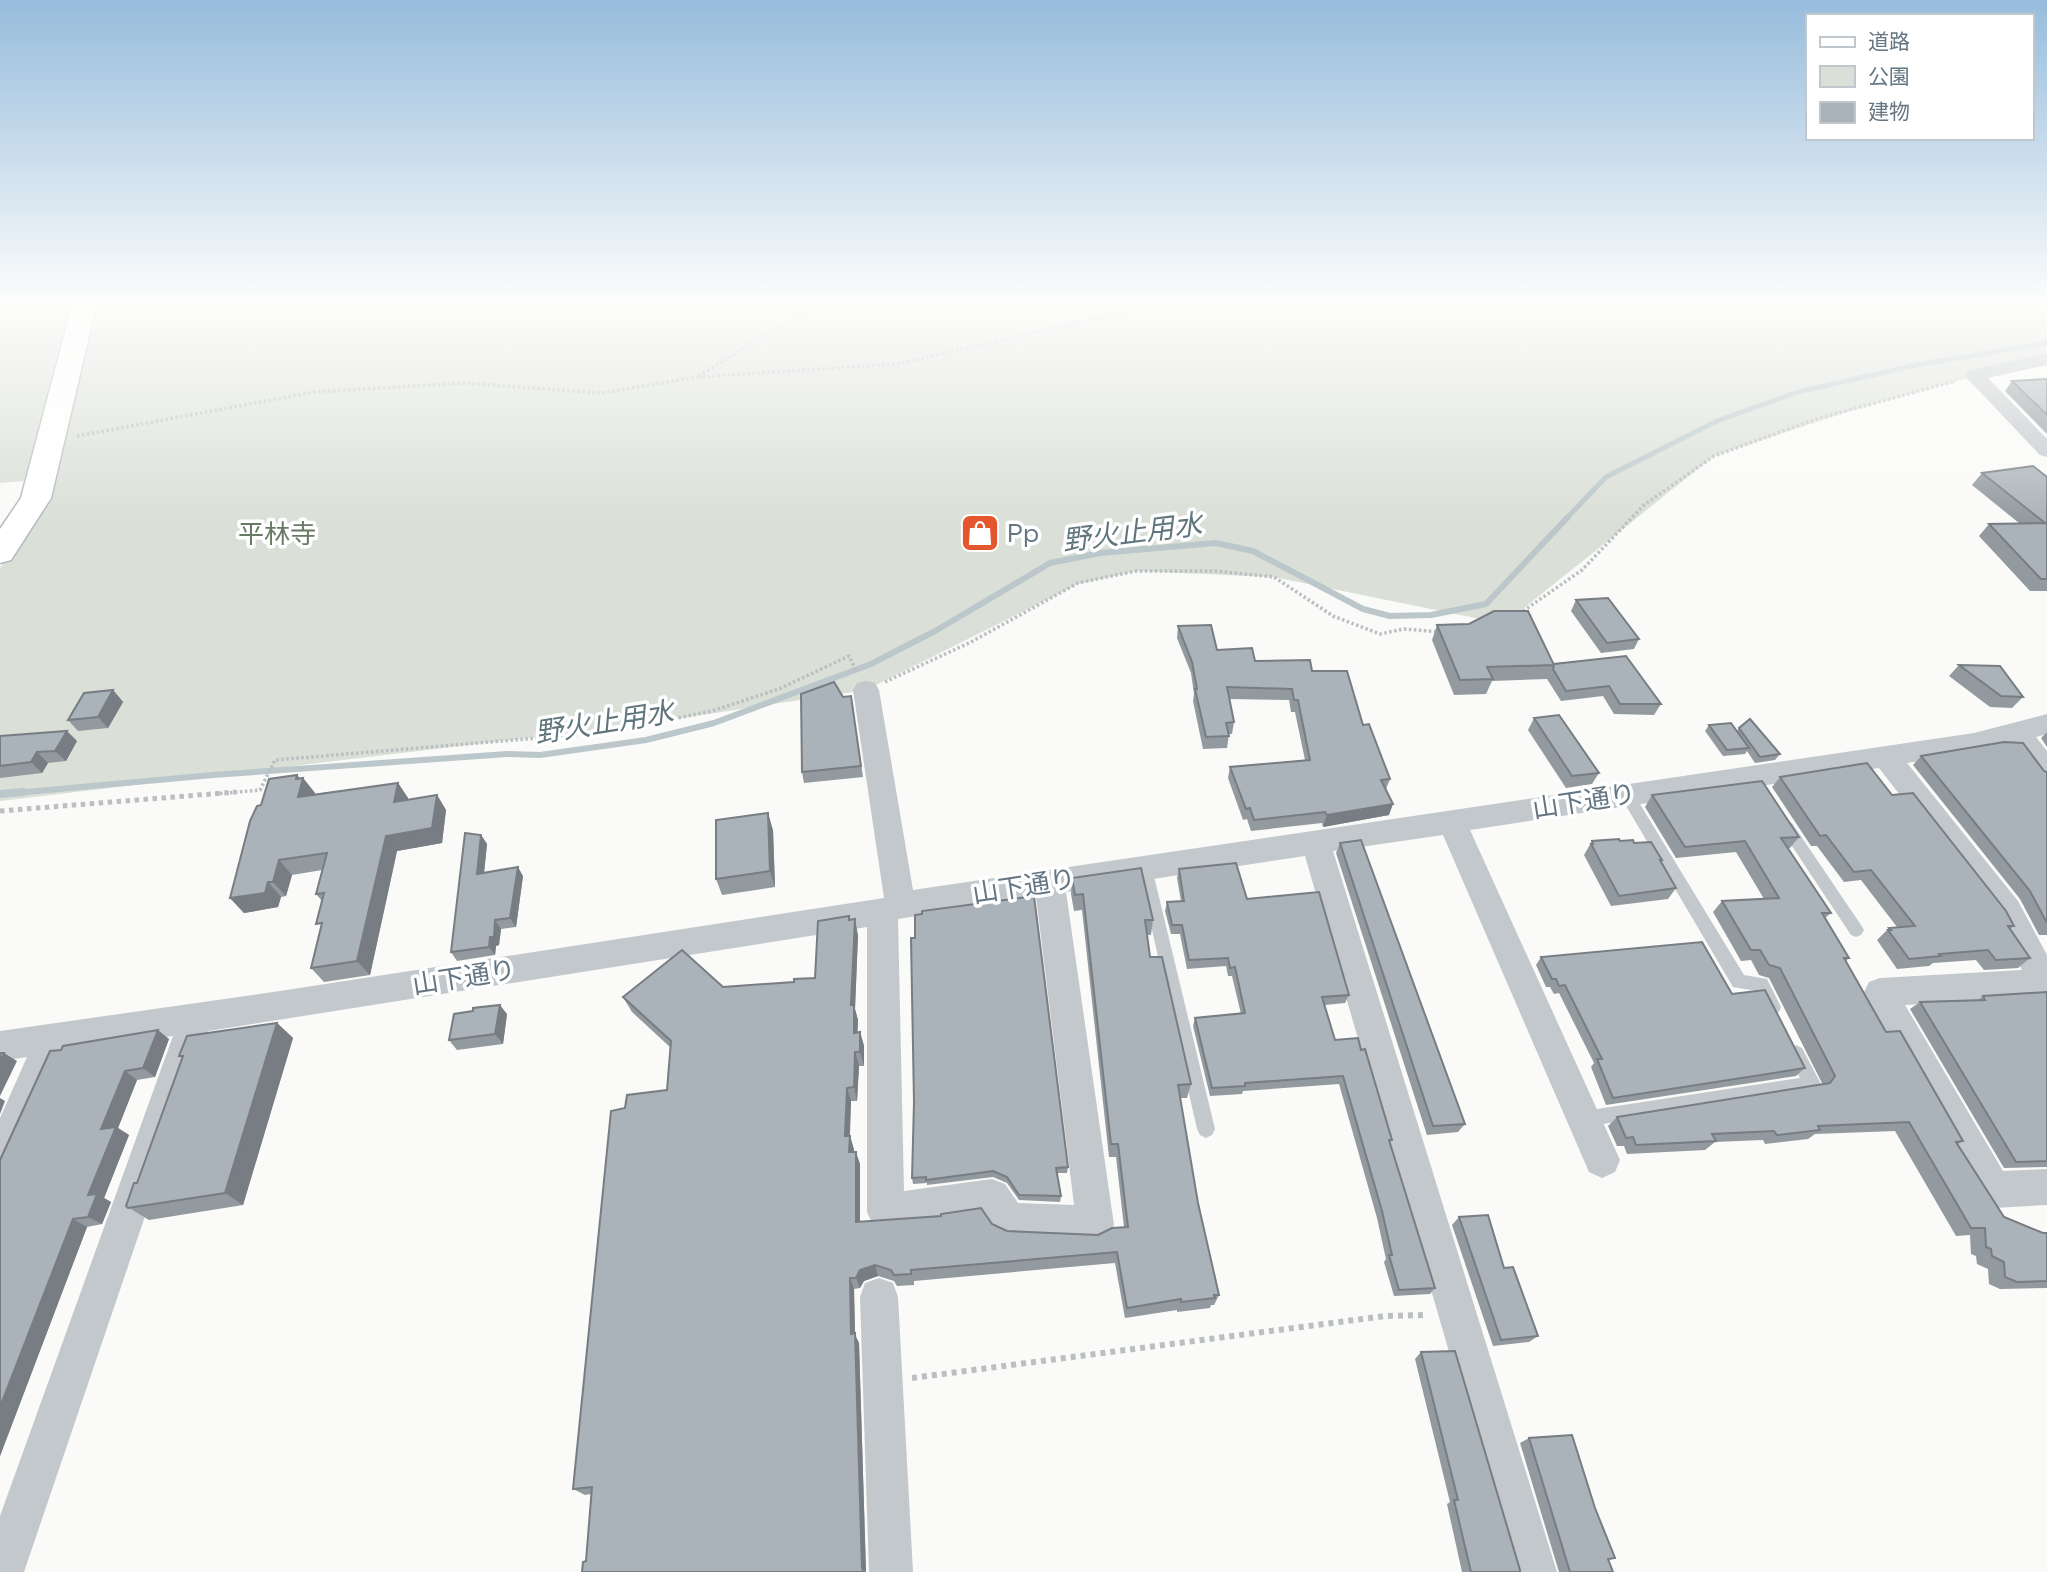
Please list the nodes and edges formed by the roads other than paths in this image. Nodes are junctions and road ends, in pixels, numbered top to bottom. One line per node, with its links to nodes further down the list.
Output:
1 (67, 375): 4 (street)
2 (1974, 375): 3 (street)
3 (2047, 451)
4 (0, 553)
5 (866, 690): 16 (street)
6 (2047, 724): 7 (street, 山下通り)
7 (2018, 732): 8 (street, 山下通り); 9 (street)
8 (1885, 756): 10 (street, 山下通り); 18 (street)
9 (2047, 771)
10 (1628, 795): 12 (street, 山下通り); 19 (lane)
11 (1775, 809): 17 (lane)
12 (1451, 821): 13 (street, 山下通り); 24 (street)
13 (1316, 842): 14 (street, 山下通り); 32 (street)
14 (1145, 867): 15 (street, 山下通り); 25 (lane)
15 (1049, 882): 16 (street, 山下通り); 16 (street)
16 (891, 908): 20 (street, 山下通り)
17 (1856, 930)
18 (2046, 985): 28 (street)
19 (1778, 1017)
20 (196, 1018): 21 (street, 山下通り); 30 (street)
21 (53, 1038): 23 (street, 山下通り); 26 (street)
22 (1789, 1040): 24 (lane)
23 (0, 1045)
24 (1584, 1119): 27 (street)
25 (1206, 1129)
26 (0, 1158)
27 (1602, 1160)
28 (2047, 1188)
29 (879, 1297): 31 (street)
30 (2, 1572)
31 (891, 1572)
32 (1535, 1572)

